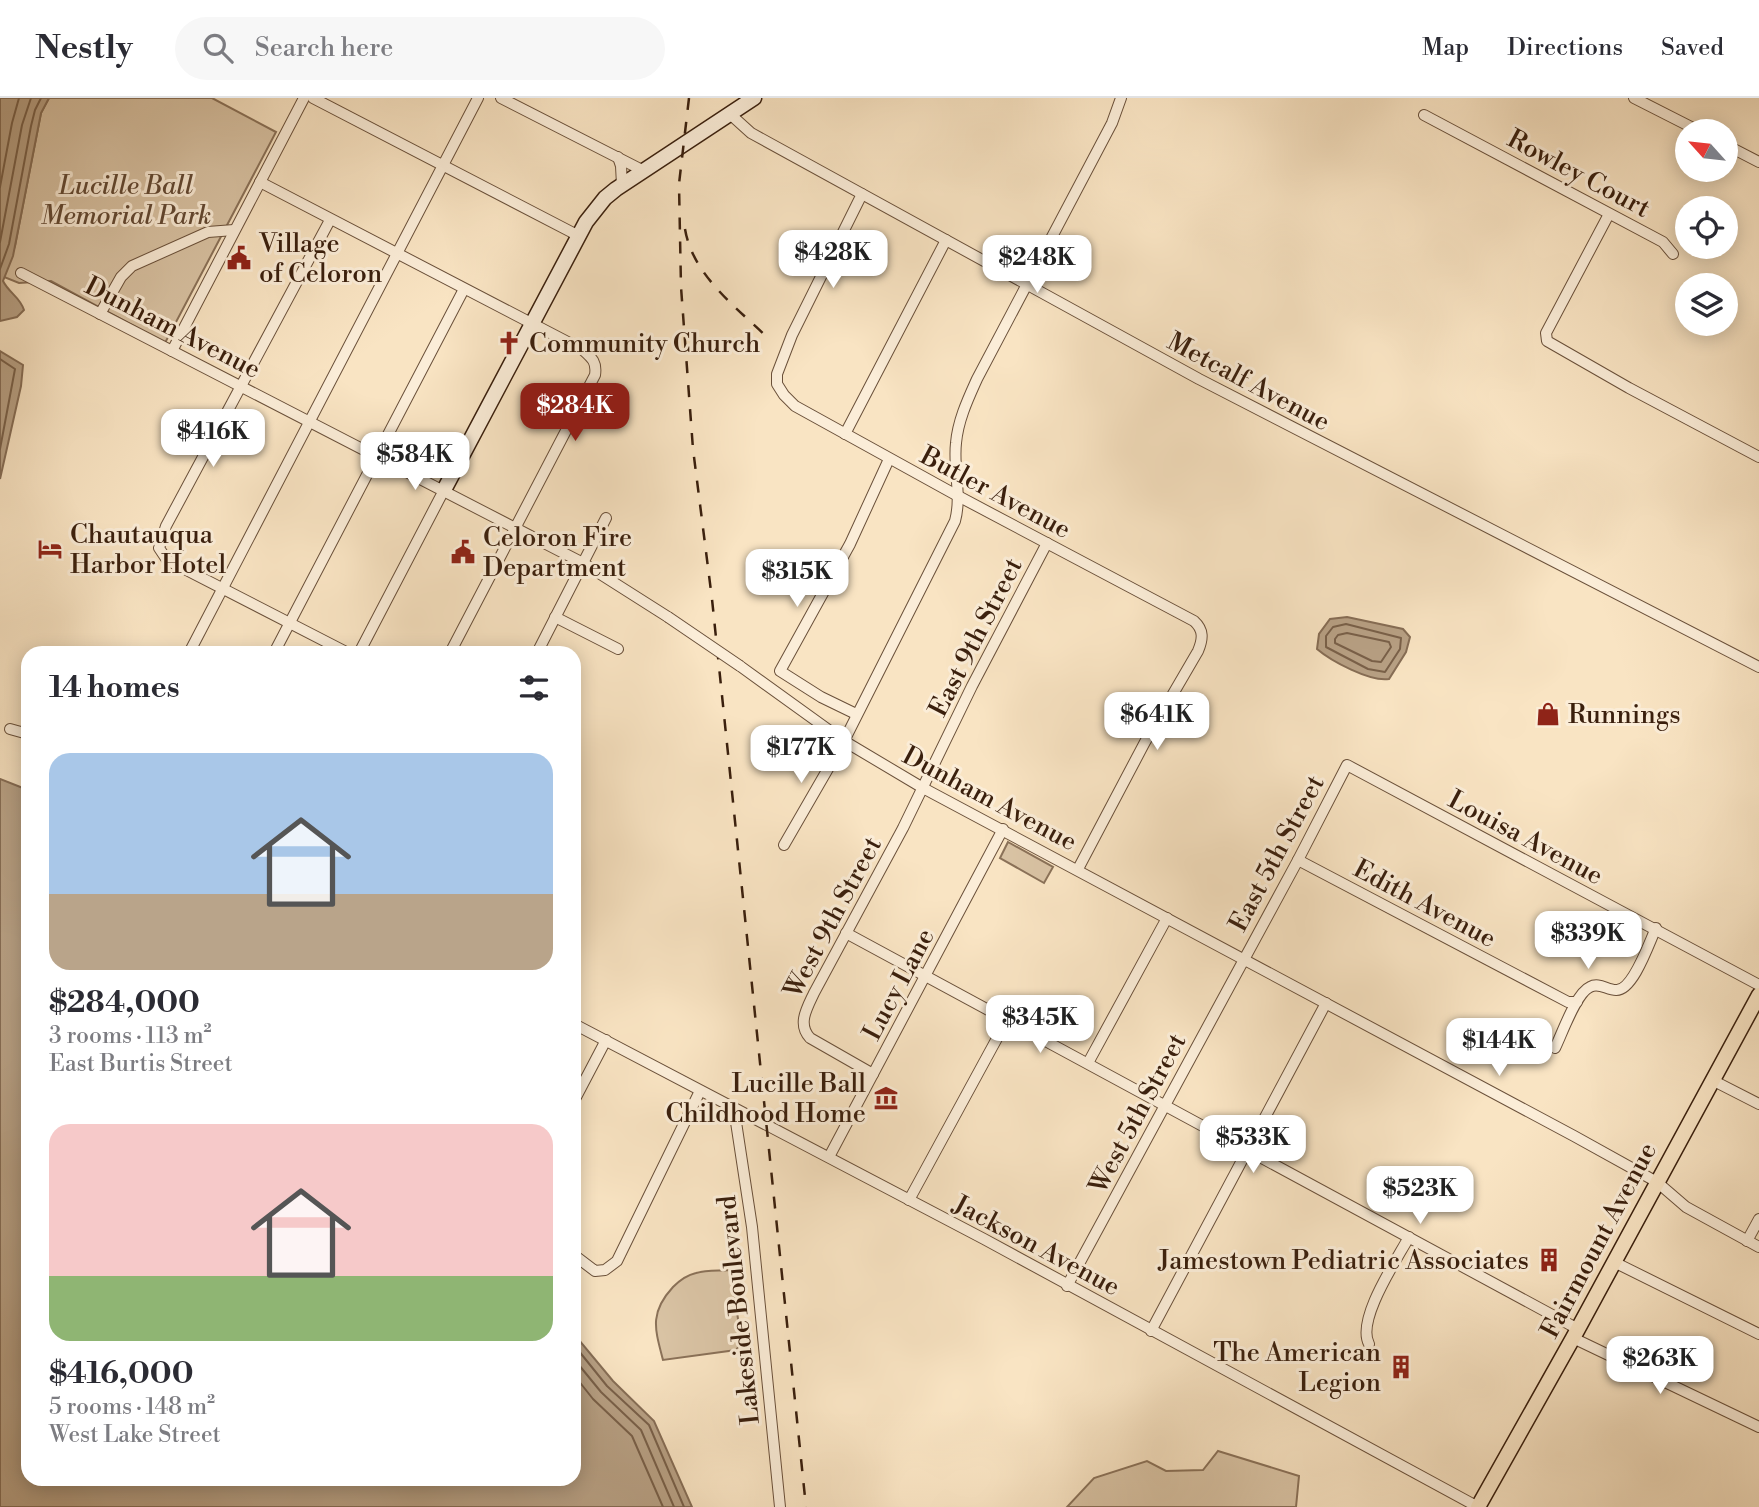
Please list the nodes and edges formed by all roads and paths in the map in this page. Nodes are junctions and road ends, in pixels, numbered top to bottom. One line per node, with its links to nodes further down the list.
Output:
1 (304, 98): 16 (street)
2 (313, 98): 14 (street)
3 (478, 98): 14 (street)
4 (500, 98): 12 (street)
5 (754, 98): 8 (street)
6 (1121, 98): 27 (street)
7 (1634, 98): 10 (street)
8 (730, 114): 15 (street); 18 (street, Metcalf Avenue)
9 (1424, 115): 19 (street, Rowley Court)
10 (1675, 119)
11 (1738, 151): 13 (street)
12 (618, 157): 15 (street); 17 (street)
13 (1759, 162)
14 (442, 167): 22 (street); 24 (street)
15 (644, 171): 17 (street)
16 (260, 182): 20 (street); 21 (street)
17 (622, 185): 22 (street)
18 (862, 194): 23 (street, Metcalf Avenue); 34 (street, Butler Avenue)
19 (1609, 215): 25 (street, Rowley Court); 36 (street)
20 (330, 219): 24 (street); 32 (street)
21 (234, 230): 29 (street); 31 (street)
22 (579, 236): 30 (street)
23 (946, 240): 27 (street, Metcalf Avenue); 34 (street)
24 (395, 254): 28 (street); 33 (street)
25 (1673, 254)
26 (21, 272): 29 (street, Dunham Avenue)
27 (1025, 283): 39 (street); 54 (street, Metcalf Avenue)
28 (464, 289): 30 (street); 35 (street)
29 (100, 314): 31 (street, Dunham Avenue)
30 (532, 324): 38 (street); 41 (street)
31 (172, 351): 32 (street, Dunham Avenue)
32 (240, 385): 33 (street, Dunham Avenue); 44 (street)
33 (309, 421): 35 (street, Dunham Avenue); 44 (street)
34 (845, 434): 37 (street, Butler Avenue)
35 (378, 456): 38 (street, Dunham Avenue); 46 (street)
36 (1759, 457)
37 (889, 459): 39 (street, Butler Avenue); 55 (street)
38 (444, 490): 41 (street, Dunham Avenue); 50 (street)
39 (958, 496): 42 (street, Butler Avenue); 55 (street)
40 (606, 518): 43 (street)
41 (515, 528): 43 (street, Dunham Avenue); 51 (street)
42 (1047, 543): 60 (street, East 9th Street); 64 (street, Butler Avenue)
43 (583, 563): 45 (street); 58 (street, Dunham Avenue, bridge)
44 (223, 589): 46 (street); 47 (street)
45 (555, 617): 52 (street); 53 (street)
46 (290, 623): 48 (street); 49 (street)
47 (193, 646)
48 (278, 646)
49 (334, 646)
50 (363, 646)
51 (454, 646)
52 (540, 646)
53 (618, 649)
54 (1759, 667)
55 (856, 714): 58 (street)
56 (10, 729): 57 (street)
57 (21, 732)
58 (844, 741): 60 (street, Dunham Avenue); 62 (street)
59 (1346, 765): 63 (street, East 5th Street); 66 (street, Louisa Avenue)
60 (923, 788): 61 (street, Dunham Avenue); 67 (street, West 9th Street)
61 (1003, 829): 64 (street, Dunham Avenue); 69 (street, Lucy Lane)
62 (784, 845)
63 (1298, 860): 68 (street, East 5th Street); 71 (street, Edith Avenue)
64 (1078, 869): 65 (street, Dunham Avenue)
65 (1167, 918): 68 (street, Dunham Avenue); 77 (street)
66 (1656, 928): 70 (street, Louisa Avenue); 71 (street)
67 (846, 933): 69 (street); 78 (street, West 9th Street)
68 (1243, 960): 72 (street, Dunham Avenue); 83 (street, West 5th Street)
69 (926, 975): 73 (street); 78 (street, Lucy Lane)
70 (1759, 994): 79 (main road, Fairmount Avenue)
71 (1574, 1002): 76 (street)
72 (1326, 1003): 85 (street); 87 (street, Dunham Avenue)
73 (1007, 1020): 77 (street); 88 (street)
74 (581, 1028): 75 (street, Jackson Avenue)
75 (606, 1040): 80 (street); 81 (street, Jackson Avenue)
76 (1555, 1048)
77 (1088, 1063): 83 (street)
78 (873, 1074): 86 (street, Lucy Lane)
79 (1712, 1080): 82 (street); 87 (main road, Fairmount Avenue)
80 (581, 1088)
81 (700, 1091): 84 (street, Jackson Avenue); 93 (street)
82 (1759, 1104)
83 (1165, 1105): 85 (street); 95 (street, West 5th Street)
84 (734, 1109): 86 (street, Jackson Avenue); 101 (street, Lakeside Boulevard)
85 (1249, 1150): 90 (street); 96 (street)
86 (829, 1157): 88 (street, Jackson Avenue)
87 (1657, 1182): 91 (street, Dunham Avenue); 94 (main road, Fairmount Avenue)
88 (909, 1200): 95 (street, Jackson Avenue)
89 (1759, 1219): 91 (street)
90 (1409, 1237): 97 (street); 99 (street)
91 (1747, 1241): 92 (street, Dunham Avenue)
92 (1759, 1247)
93 (581, 1261)
94 (1614, 1262): 97 (main road, Fairmount Avenue); 98 (street)
95 (1067, 1286): 96 (street, Jackson Avenue)
96 (1151, 1331): 102 (street, Jackson Avenue)
97 (1576, 1333): 100 (street); 102 (main road, Fairmount Avenue)
98 (1759, 1335)
99 (1369, 1344)
100 (1759, 1427)
101 (780, 1507)
102 (1478, 1507)

